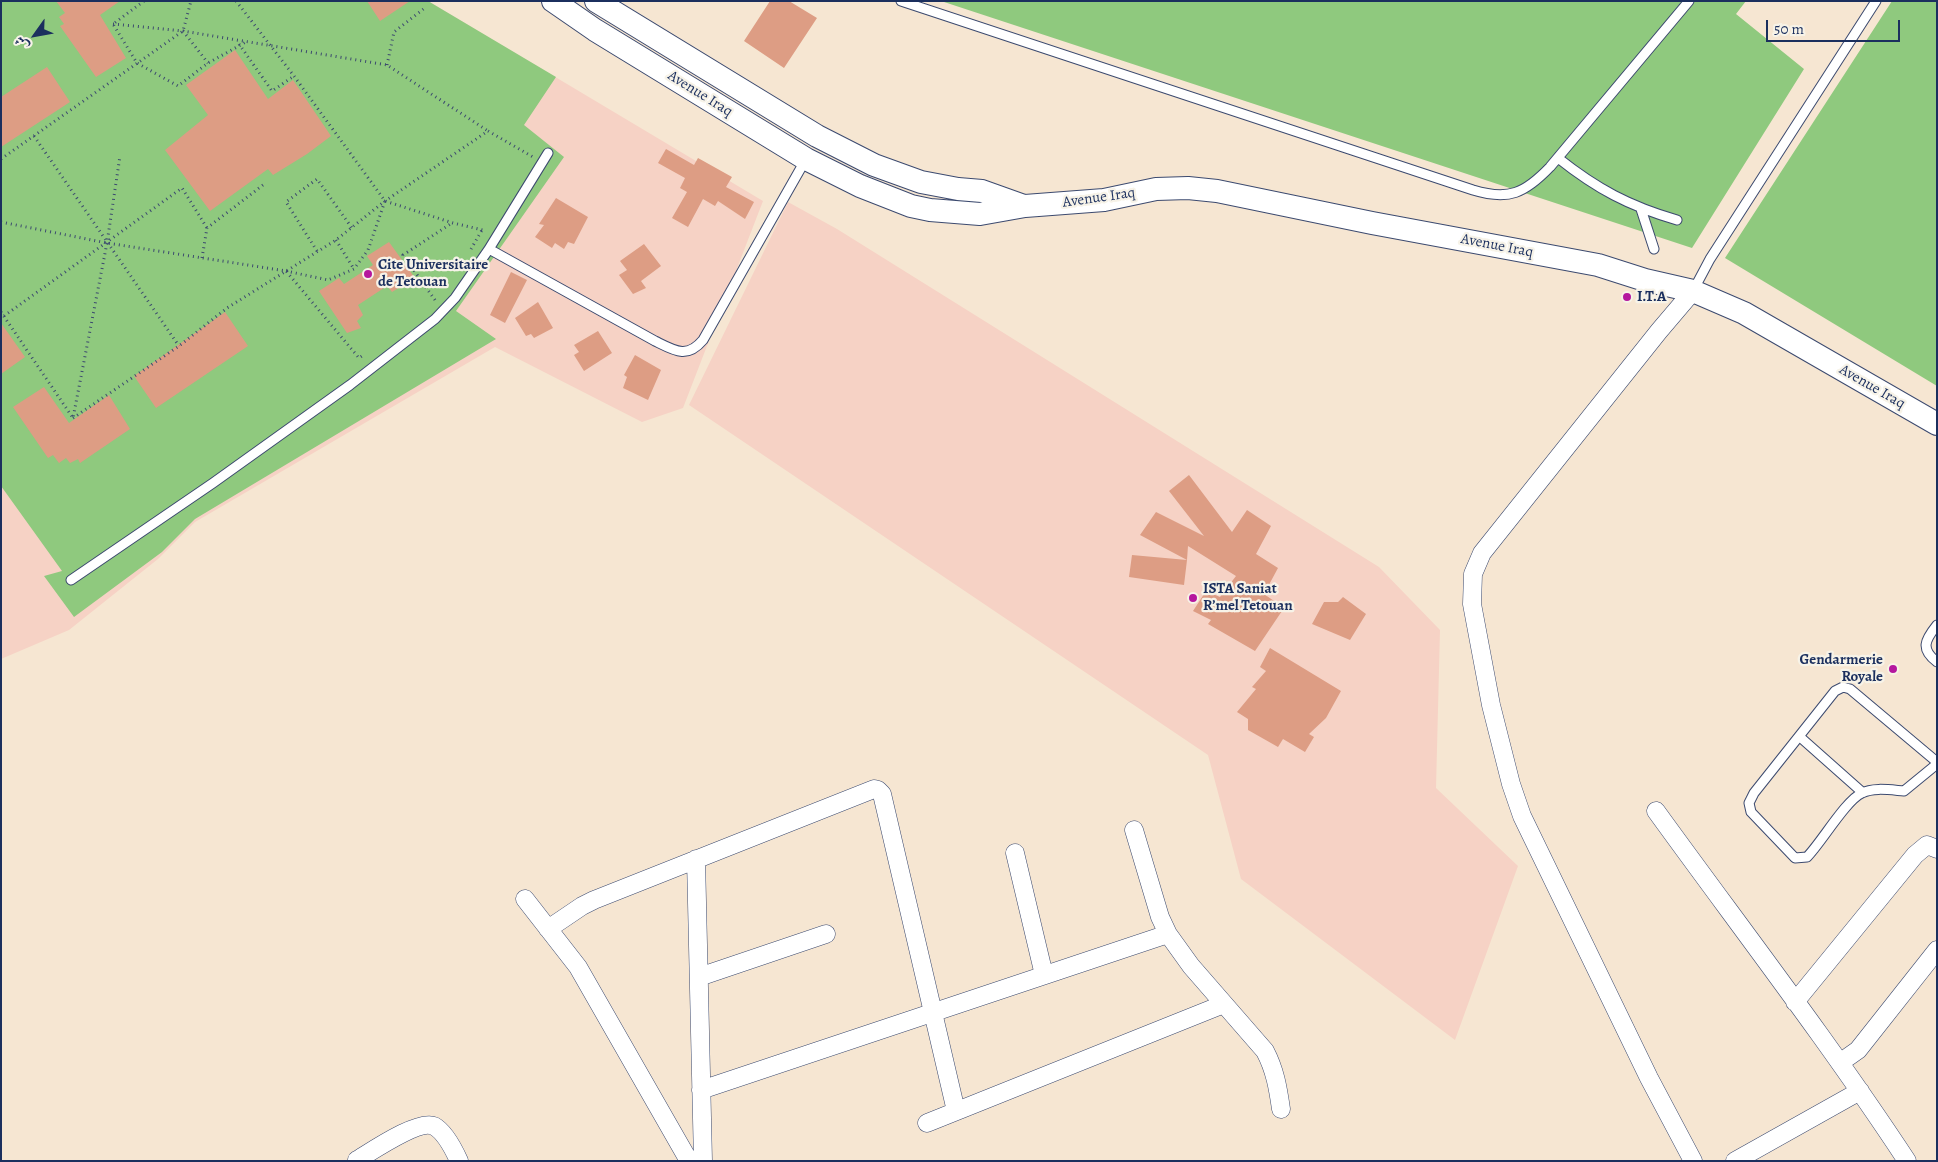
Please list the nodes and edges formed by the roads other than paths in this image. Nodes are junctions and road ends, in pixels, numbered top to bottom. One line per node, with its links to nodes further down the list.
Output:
1 (553, 1): 8 (street, Avenue Iraq)
2 (596, 1): 9 (street, Avenue Iraq)
3 (901, 1): 7 (lane)
4 (1689, 1): 7 (lane)
5 (1873, 2): 14 (lane)
6 (548, 153): 12 (lane)
7 (1558, 158): 10 (lane)
8 (806, 159): 9 (street, Avenue Iraq); 12 (lane)
9 (1025, 206): 14 (street, Avenue Iraq)
10 (1641, 209): 11 (lane); 13 (lane)
11 (1677, 220)
12 (488, 249): 16 (lane)
13 (1654, 249)
14 (1693, 291): 15 (street, Avenue Iraq); 47 (street)
15 (1937, 424)
16 (71, 580)
17 (1937, 625): 18 (lane)
18 (1937, 662)
19 (1800, 737): 20 (lane); 21 (lane); 21 (lane)
20 (1937, 763): 21 (lane)
21 (1862, 792)
22 (1656, 811): 34 (street)
23 (1134, 830): 30 (street)
24 (1937, 849): 34 (street)
25 (1015, 853): 32 (street)
26 (696, 859): 28 (street); 33 (street); 36 (street)
27 (525, 900): 28 (street)
28 (548, 929): 45 (street)
29 (826, 934): 33 (street)
30 (1168, 934): 32 (street); 35 (street)
31 (1937, 950): 37 (street)
32 (1044, 975): 36 (street)
33 (699, 977): 38 (street)
34 (1795, 1002): 37 (street)
35 (1224, 1004): 40 (street); 41 (street)
36 (932, 1012): 38 (street); 41 (street)
37 (1841, 1062): 39 (street)
38 (701, 1090): 46 (street)
39 (1860, 1091): 48 (street); 49 (street)
40 (1281, 1108)
41 (956, 1111): 42 (street)
42 (927, 1123)
43 (357, 1160): 44 (street)
44 (459, 1161)
45 (689, 1161)
46 (703, 1161)
47 (1693, 1161)
48 (1735, 1161)
49 (1906, 1161)

